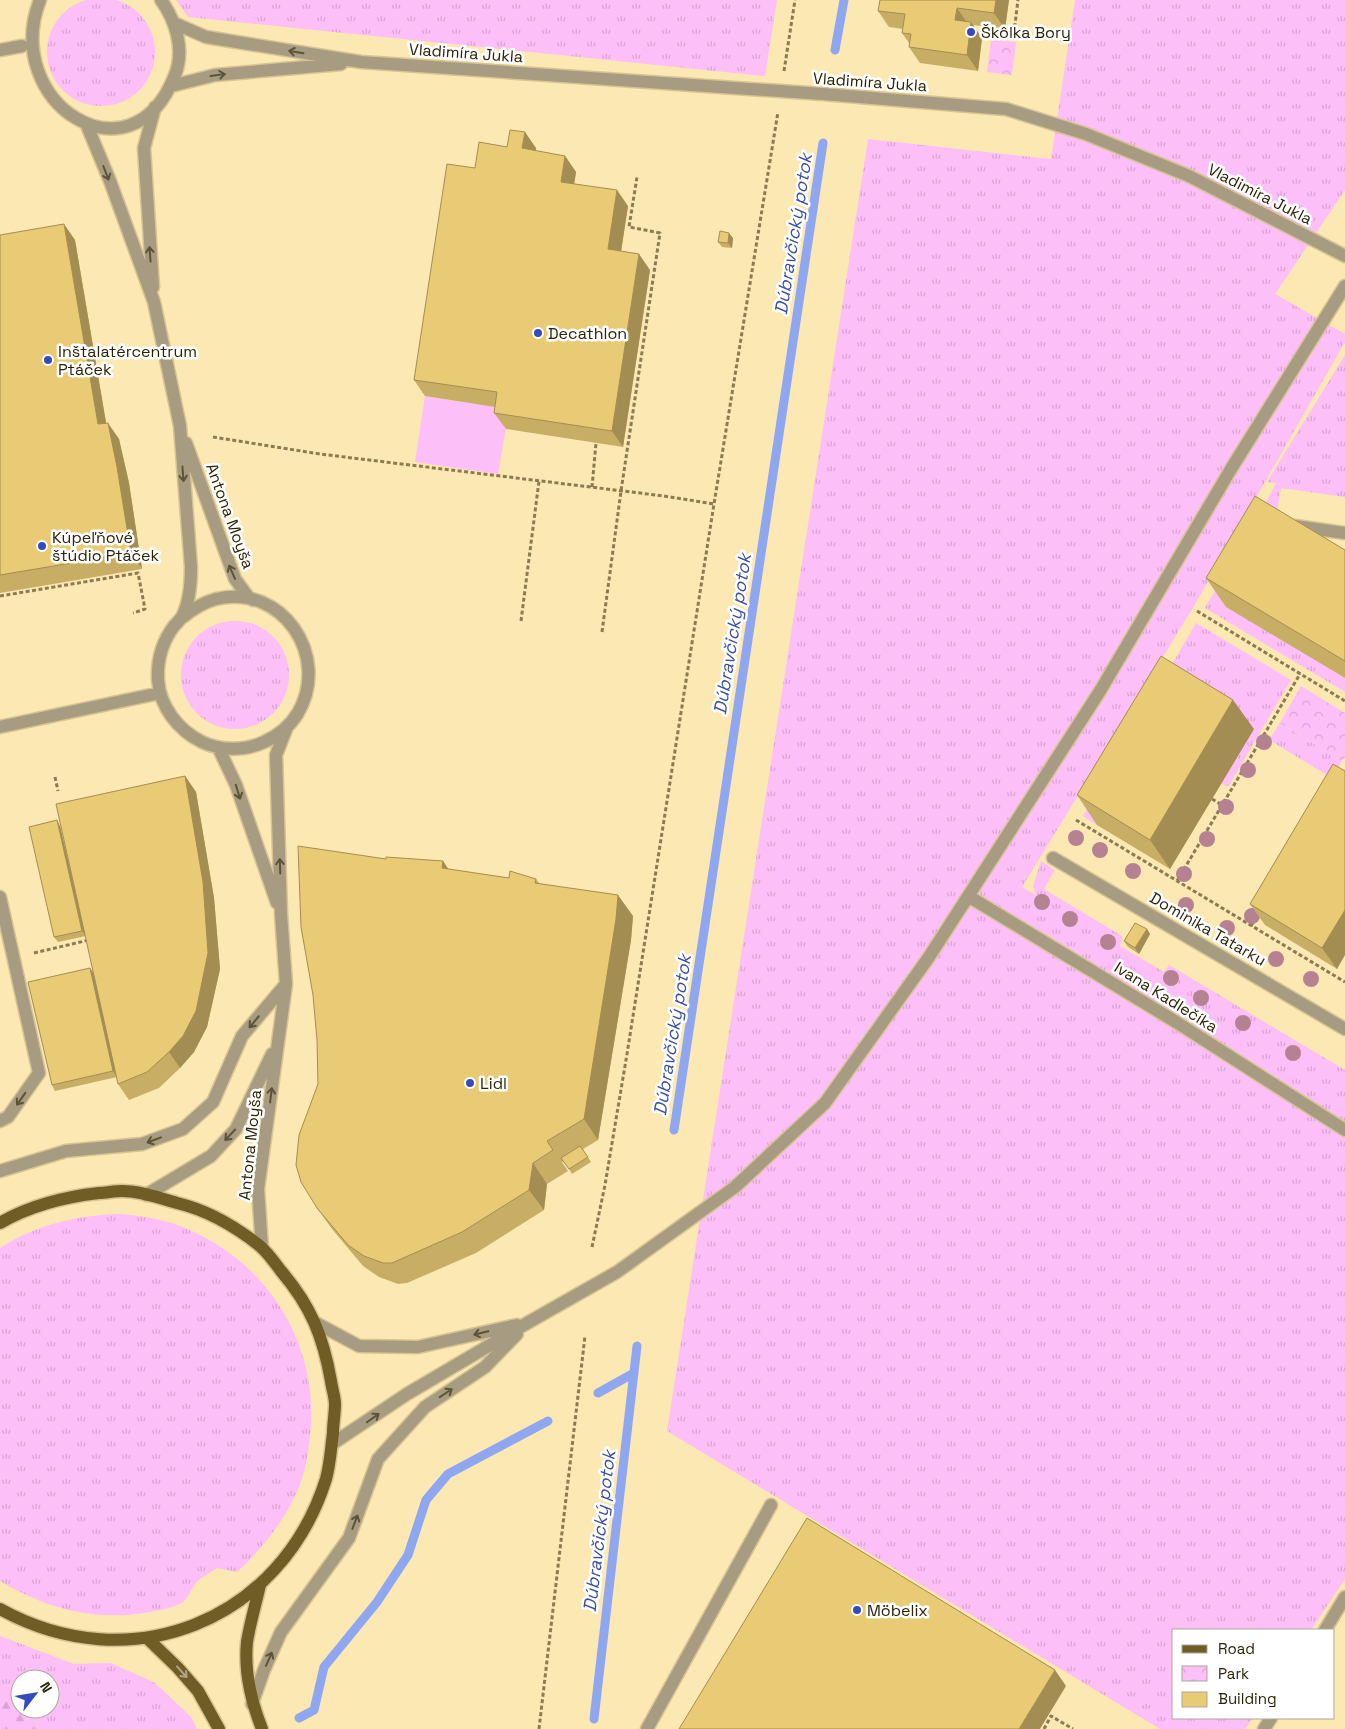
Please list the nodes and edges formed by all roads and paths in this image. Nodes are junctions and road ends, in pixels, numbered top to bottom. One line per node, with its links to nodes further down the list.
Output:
1 (40, 0): 7 (street)
2 (161, 0): 5 (street)
3 (795, 0): 10 (path)
4 (1018, 0): 6 (path)
5 (174, 23): 8 (street, Vladimíra Jukla, one-way to 5); 9 (street)
6 (1013, 40)
7 (0, 50)
8 (361, 62): 9 (street, Vladimíra Jukla, one-way to 8); 10 (street, Vladimíra Jukla)
9 (170, 86): 12 (street)
10 (780, 92): 15 (street, Vladimíra Jukla); 24 (path)
11 (40, 99): 13 (street)
12 (156, 107): 13 (street); 17 (street, Antona Moyša, one-way to 12)
13 (88, 128): 17 (street, Antona Moyša, one-way to 17)
14 (637, 177): 23 (path)
15 (1345, 256)
16 (1345, 286): 47 (street)
17 (154, 302): 18 (street, Antona Moyša)
18 (180, 426): 28 (street, Antona Moyša, one-way to 18); 31 (street, Antona Moyša, one-way to 31)
19 (213, 437): 21 (path)
20 (596, 443): 22 (path)
21 (539, 481): 22 (path); 32 (path)
22 (592, 487): 23 (path)
23 (621, 491): 24 (path); 33 (path)
24 (714, 504): 63 (path)
25 (1296, 526): 26 (street)
26 (1345, 533)
27 (0, 596): 30 (path)
28 (265, 604): 31 (street); 38 (street)
29 (1197, 611): 34 (path)
30 (133, 613)
31 (183, 617): 35 (street)
32 (521, 621)
33 (602, 632)
34 (1300, 674): 36 (path); 43 (path)
35 (160, 693): 37 (street); 39 (street)
36 (1345, 701)
37 (0, 727)
38 (286, 727): 39 (street); 50 (street, Antona Moyša, one-way to 38)
39 (218, 747): 50 (street, Antona Moyša, one-way to 50)
40 (55, 777): 41 (path)
41 (58, 792)
42 (1212, 799): 43 (path)
43 (1222, 805): 46 (path)
44 (1076, 820): 46 (path)
45 (1054, 858): 56 (street, Dominika Tatarku)
46 (1177, 881): 51 (path)
47 (968, 896): 59 (street, Ivana Kadlečíka); 65 (street)
48 (0, 898): 53 (street)
49 (1261, 909): 51 (path)
50 (281, 914): 55 (street, Antona Moyša)
51 (1251, 926): 54 (path)
52 (90, 940): 53 (path)
53 (13, 958): 58 (street, one-way to 58)
54 (1345, 982)
55 (286, 984): 57 (street, Antona Moyša); 60 (street, one-way to 60)
56 (1345, 1029)
57 (277, 1045): 61 (street, Antona Moyša, one-way to 61); 64 (street, Antona Moyša, one-way to 57)
58 (0, 1121)
59 (1345, 1130)
60 (0, 1171)
61 (146, 1195): 62 (main road); 64 (main road)
62 (0, 1223)
63 (592, 1247)
64 (262, 1248): 66 (main road)
65 (529, 1322): 66 (street, one-way to 66); 68 (street, one-way to 65); 75 (street, one-way to 65)
66 (316, 1323): 68 (main road)
67 (585, 1336): 78 (path)
68 (332, 1444): 70 (main road)
69 (771, 1505): 79 (street)
70 (260, 1584): 74 (main road); 75 (main road)
71 (1345, 1597): 73 (street)
72 (0, 1609): 74 (main road)
73 (1326, 1629)
74 (147, 1638): 76 (main road, one-way to 76)
75 (252, 1704): 77 (main road)
76 (219, 1729)
77 (262, 1729)
78 (539, 1729)
79 (647, 1729)
80 (1044, 1729): 81 (path)
81 (1073, 1729)

